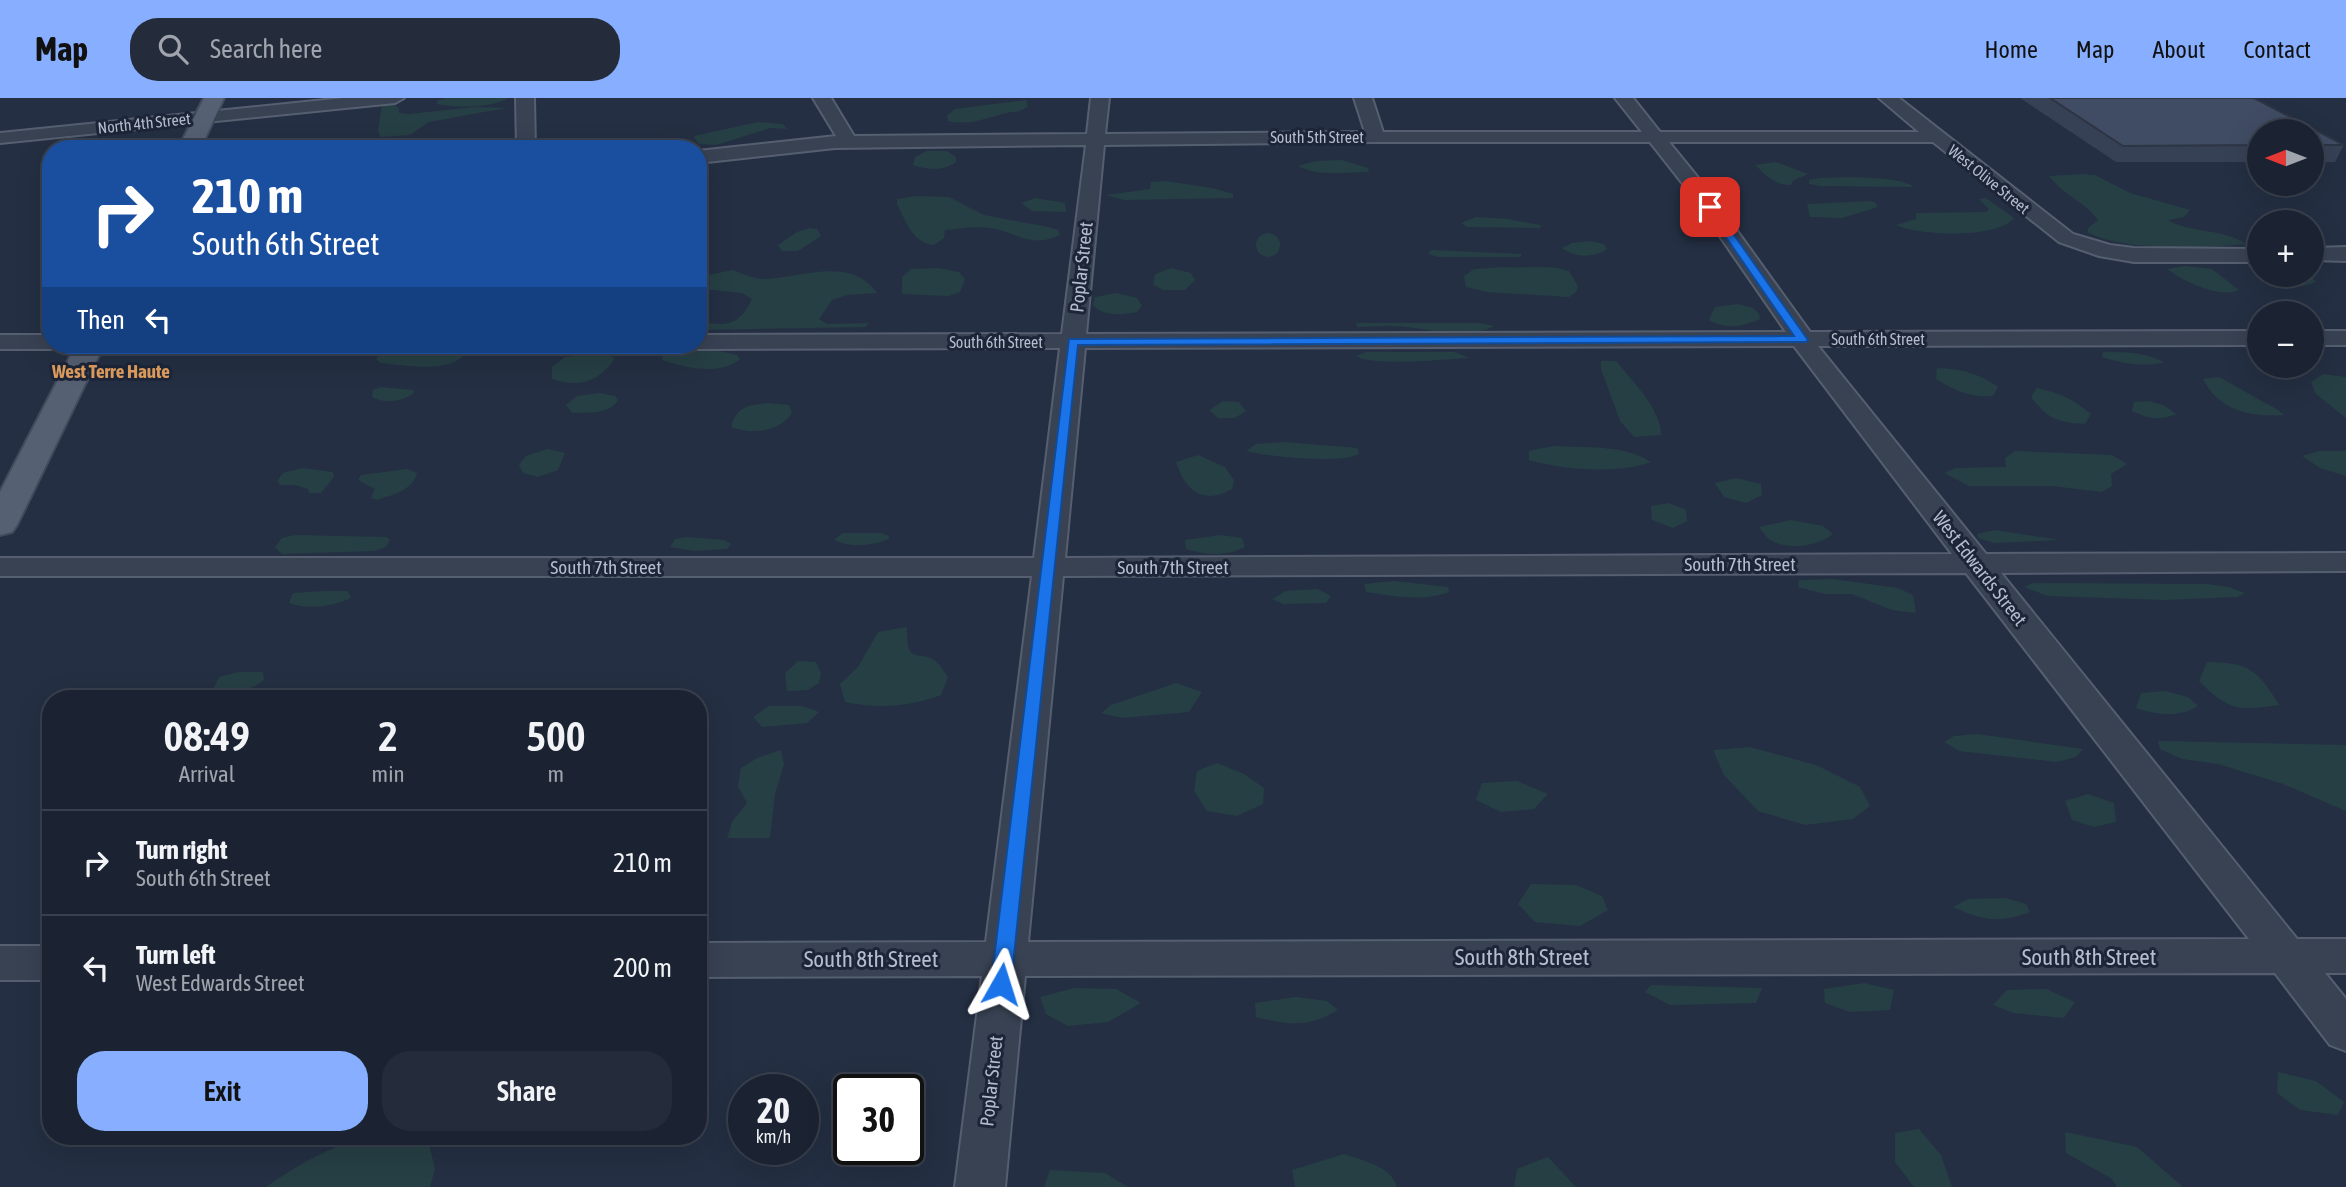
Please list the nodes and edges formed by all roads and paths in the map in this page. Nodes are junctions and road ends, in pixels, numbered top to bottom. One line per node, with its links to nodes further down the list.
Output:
1 (395, 98): 8 (street, North 4th Street)
2 (525, 98): 14 (street)
3 (822, 98): 16 (street)
4 (1100, 98): 15 (street, Poplar Street)
5 (1363, 98): 9 (street)
6 (1623, 98): 10 (street, West Edwards Street)
7 (1888, 98): 11 (street, West Olive Street)
8 (209, 108): 12 (street, North 4th Street); 13 (main road)
9 (1376, 137): 10 (street, South 5th Street); 15 (street, South 5th Street)
10 (1655, 137): 11 (street, South 5th Street); 24 (street, West Edwards Street)
11 (1937, 137): 20 (street, West Olive Street)
12 (0, 138)
13 (193, 140)
14 (526, 140)
15 (1095, 140): 16 (street, South 5th Street); 28 (street, Poplar Street)
16 (848, 142): 17 (street, South 5th Street)
17 (707, 156)
18 (2324, 254): 19 (street)
19 (2346, 254)
20 (2247, 255)
21 (2247, 338): 24 (street, South 6th Street)
22 (2324, 338): 23 (street)
23 (2346, 338)
24 (1802, 340): 28 (street, South 6th Street); 32 (street, West Edwards Street)
25 (0, 342): 26 (street)
26 (42, 342)
27 (707, 342): 28 (street, South 6th Street)
28 (1073, 342): 34 (street, Poplar Street)
29 (86, 354): 30 (main road)
30 (0, 525)
31 (2346, 562): 32 (street, South 7th Street)
32 (1976, 564): 34 (street, South 7th Street); 35 (street, West Edwards Street)
33 (0, 567): 34 (street, South 7th Street)
34 (1048, 567): 37 (street, Poplar Street)
35 (2286, 956): 36 (street, South 8th Street); 37 (street, South 8th Street); 41 (street, West Edwards Street)
36 (2346, 956)
37 (1004, 958): 38 (street, South 8th Street); 42 (street, Poplar Street)
38 (707, 960)
39 (0, 964): 40 (street)
40 (42, 964)
41 (2346, 1032)
42 (979, 1187)

